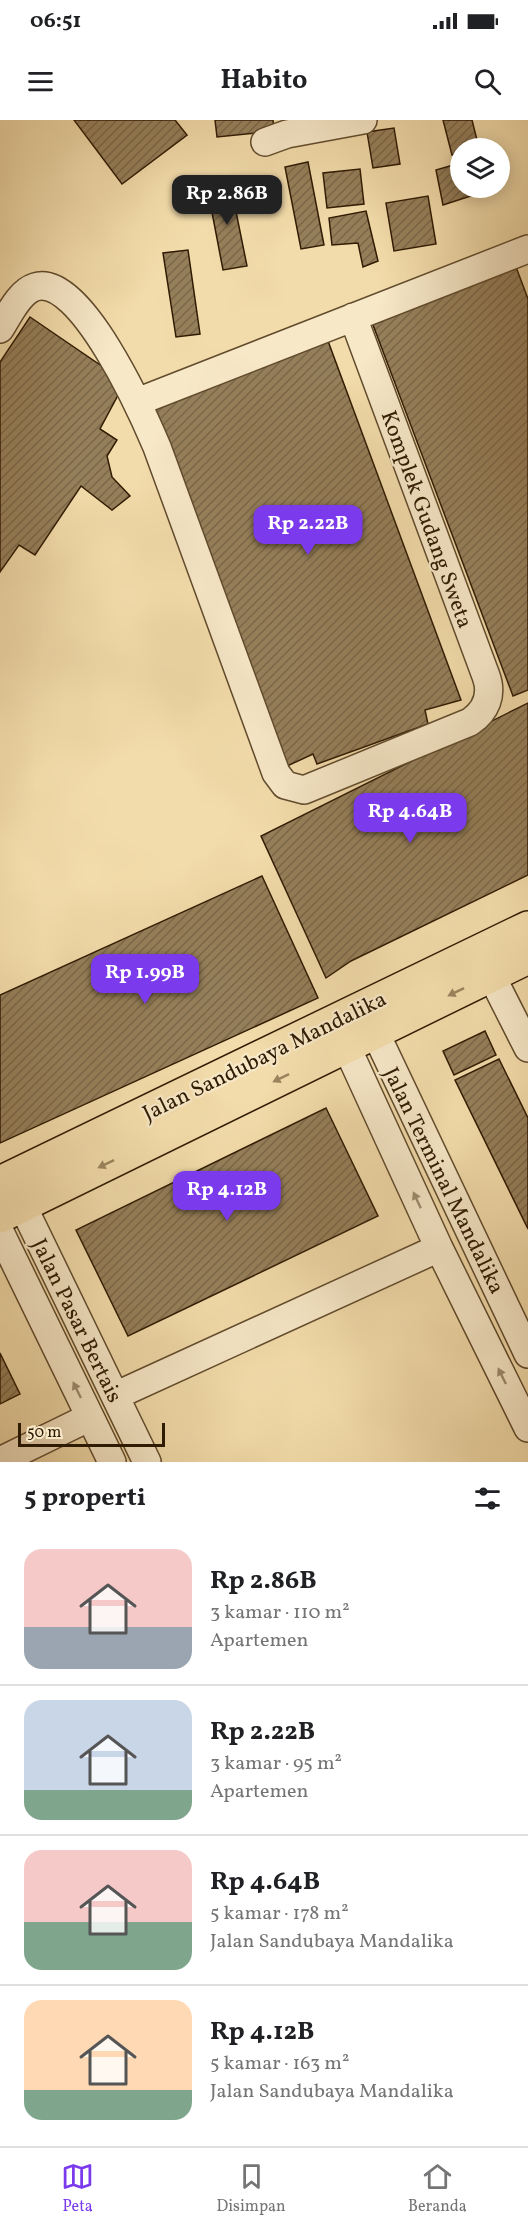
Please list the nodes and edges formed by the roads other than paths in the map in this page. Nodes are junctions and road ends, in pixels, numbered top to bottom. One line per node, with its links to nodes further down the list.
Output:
1 (363, 120): 2 (street)
2 (265, 142)
3 (528, 249): 4 (street)
4 (353, 317): 6 (street); 6 (street, Komplek Gudang Sweta)
5 (0, 328): 6 (street)
6 (137, 402)
7 (528, 928): 10 (main road, Jalan Sandubaya Mandalika)
8 (528, 957): 9 (main road)
9 (491, 975): 10 (main road, one-way to 10); 12 (street)
10 (369, 1019): 11 (main road, Jalan Sandubaya Mandalika); 16 (street, Jalan Terminal Mandalika)
11 (340, 1034): 13 (main road, Jalan Sandubaya Mandalika); 15 (street, one-way to 11)
12 (528, 1048)
13 (8, 1196): 17 (street, Jalan Pasar Bertais)
14 (0, 1232): 18 (street, one-way to 14)
15 (439, 1248): 17 (street); 19 (street, one-way to 15)
16 (528, 1354)
17 (115, 1396): 22 (street, Jalan Pasar Bertais)
18 (90, 1417): 20 (street); 21 (street)
19 (528, 1428)
20 (0, 1461)
21 (112, 1462)
22 (147, 1462)

